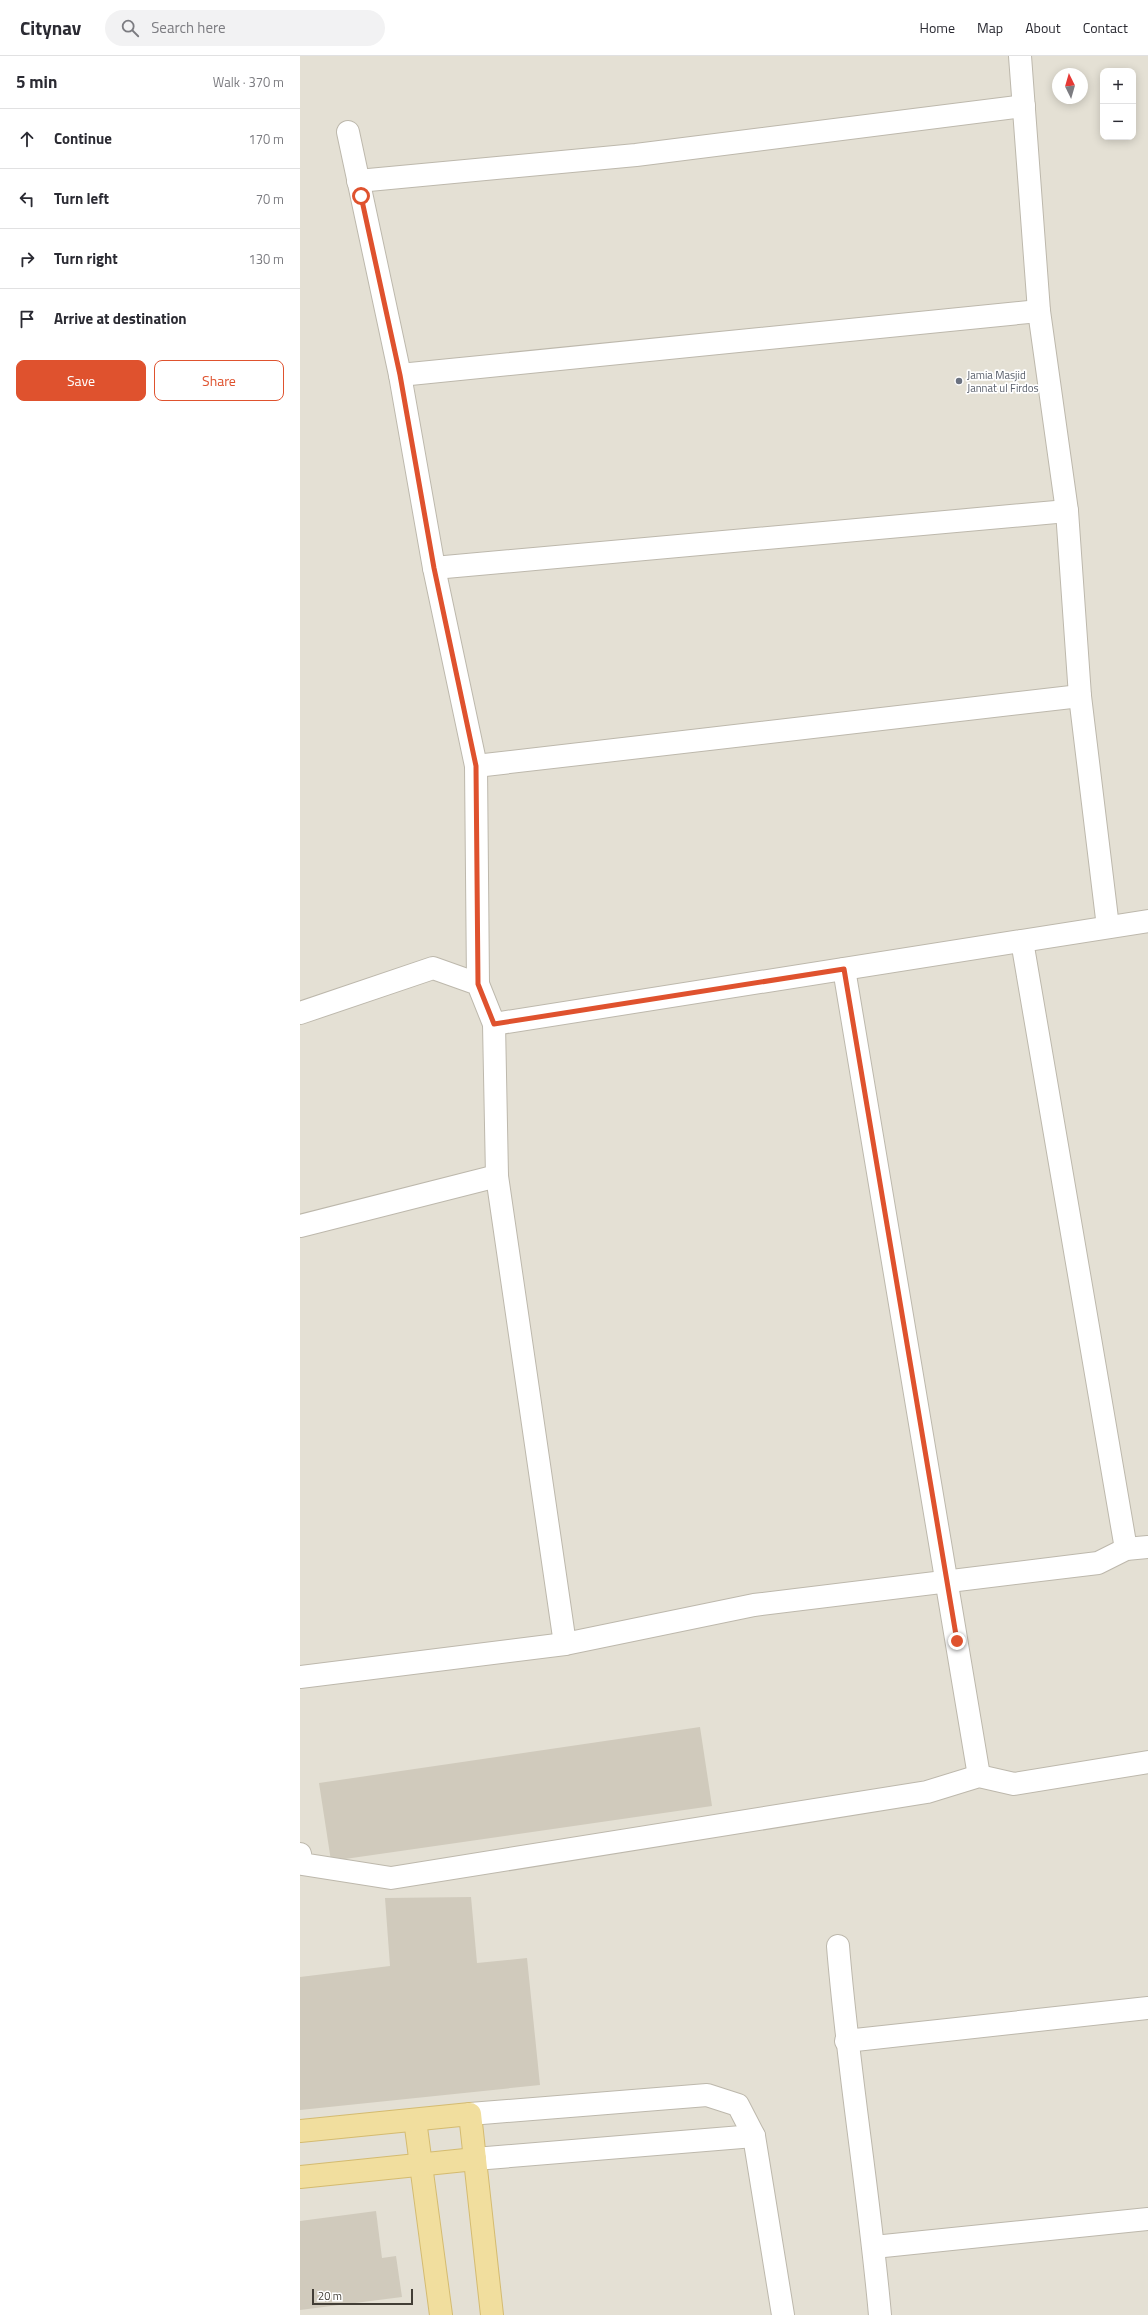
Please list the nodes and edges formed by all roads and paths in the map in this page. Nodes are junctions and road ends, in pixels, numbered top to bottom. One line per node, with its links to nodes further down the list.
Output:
1 (1020, 56): 2 (street)
2 (1024, 106): 4 (street); 5 (street)
3 (348, 132): 4 (street)
4 (358, 181): 6 (street)
5 (1039, 311): 6 (street); 7 (street)
6 (400, 375): 8 (street)
7 (1067, 511): 8 (street); 9 (street)
8 (434, 568): 10 (street)
9 (1080, 696): 10 (street); 12 (street)
10 (476, 766): 15 (street)
11 (1148, 921): 12 (street)
12 (1108, 927): 13 (street)
13 (1022, 941): 14 (street); 21 (street)
14 (844, 969): 17 (street); 22 (street)
15 (478, 984): 16 (street); 17 (street)
16 (300, 1013)
17 (494, 1024): 18 (street)
18 (497, 1176): 19 (street); 23 (street)
19 (300, 1226)
20 (1148, 1548): 21 (street)
21 (1126, 1549): 22 (street)
22 (946, 1582): 23 (street); 26 (street)
23 (565, 1644): 24 (street)
24 (300, 1677)
25 (1148, 1762): 26 (street)
26 (979, 1776): 27 (street)
27 (300, 1854)
28 (838, 1946): 30 (street)
29 (1148, 2008): 30 (street)
30 (846, 2041): 39 (street)
31 (470, 2114): 32 (main road); 34 (street); 35 (main road)
32 (415, 2120): 33 (main road); 36 (main road)
33 (300, 2131)
34 (754, 2136): 35 (street); 42 (street)
35 (475, 2159): 36 (main road); 41 (main road)
36 (421, 2165): 37 (main road); 40 (main road)
37 (300, 2178)
38 (1148, 2219): 39 (street)
39 (874, 2247): 43 (street)
40 (441, 2315)
41 (492, 2315)
42 (783, 2315)
43 (880, 2315)

